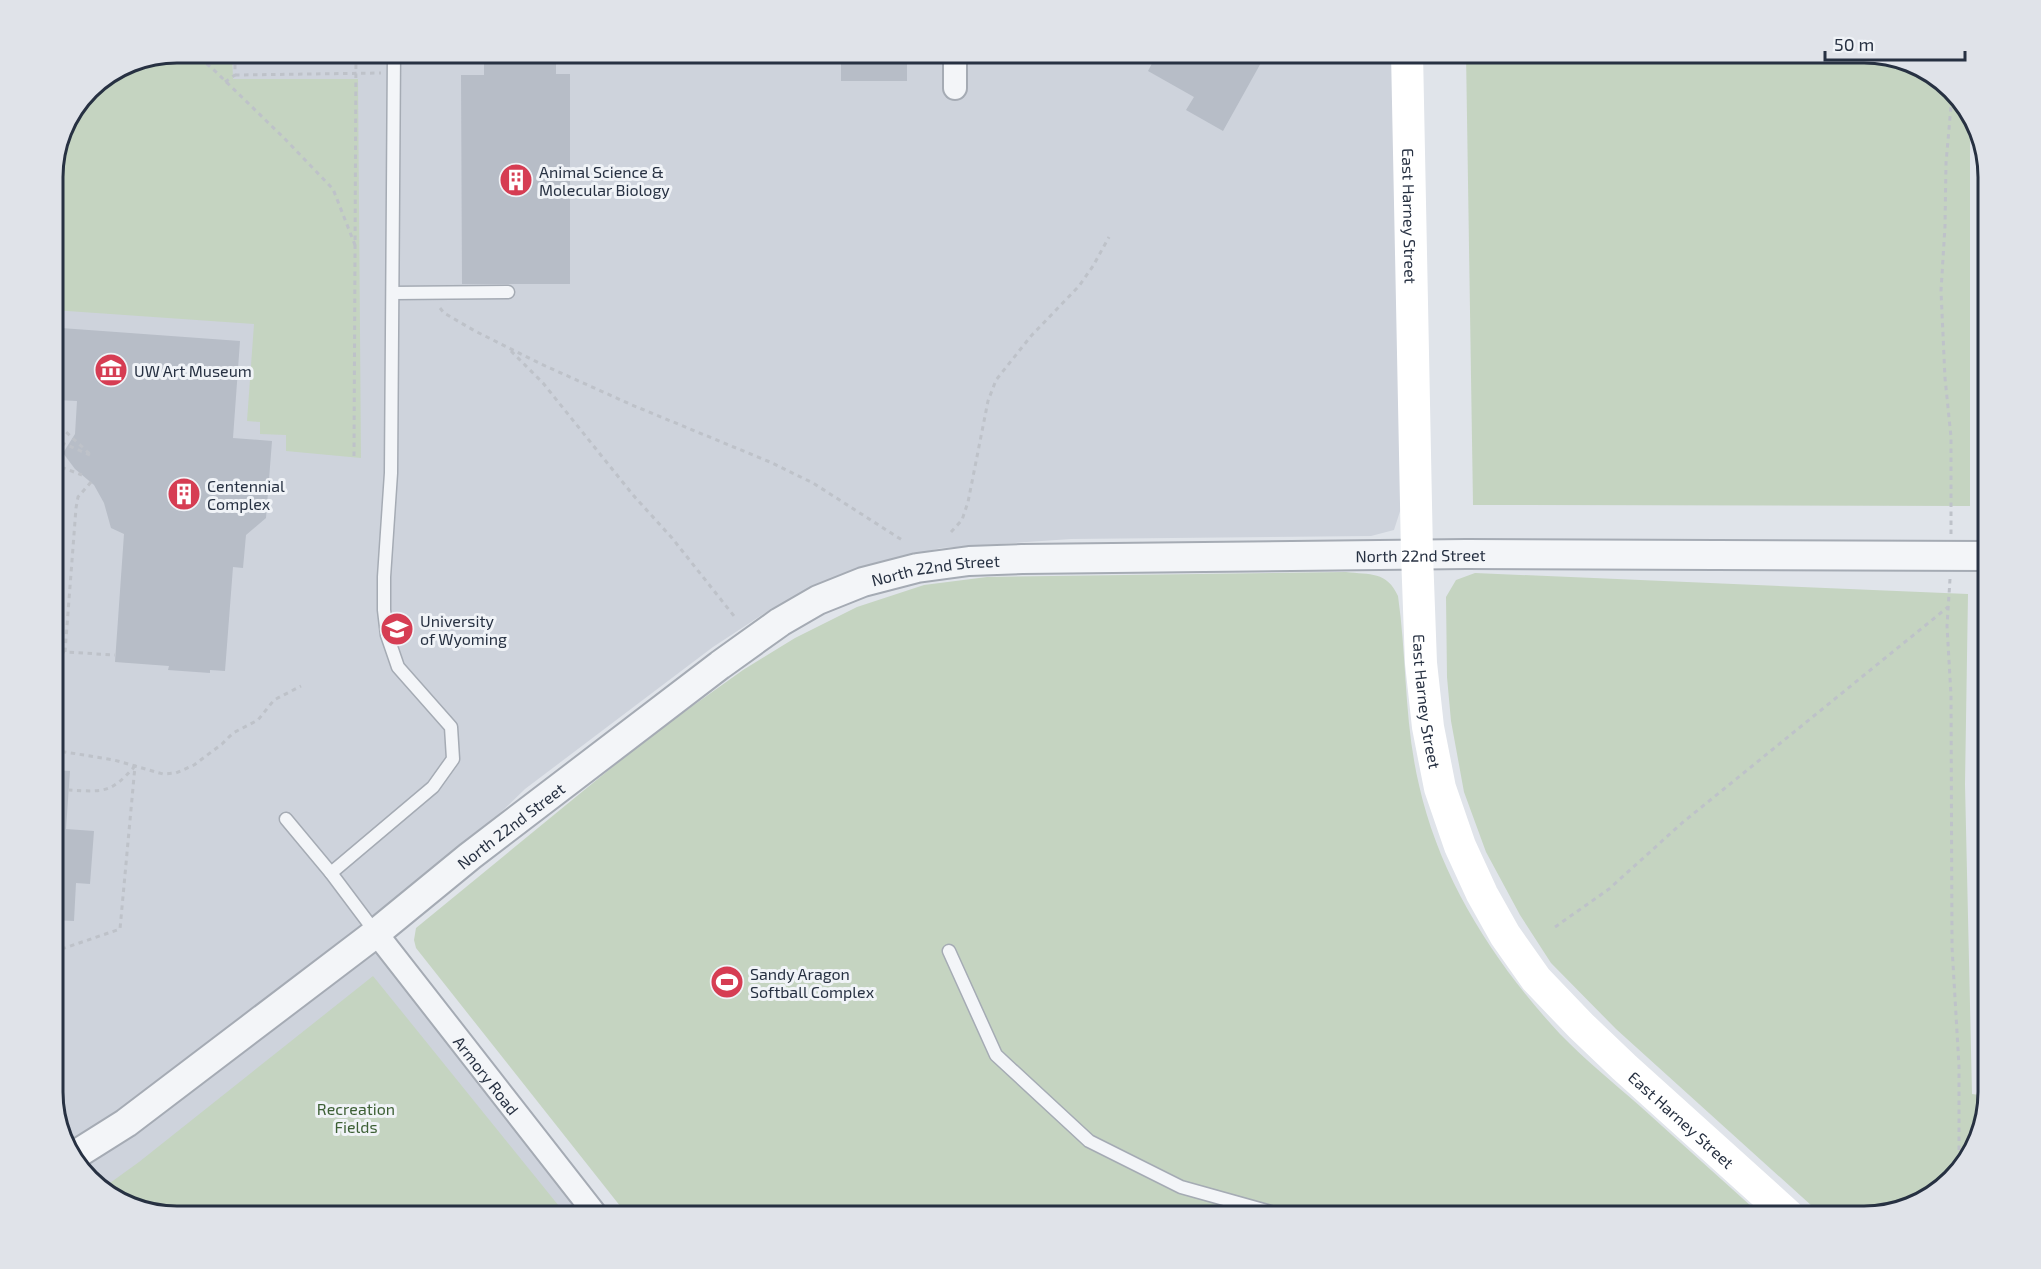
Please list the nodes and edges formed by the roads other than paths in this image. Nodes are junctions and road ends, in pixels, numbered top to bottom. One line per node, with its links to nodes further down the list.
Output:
1 (394, 63): 6 (lane)
2 (955, 63): 4 (street)
3 (1407, 63): 7 (main road, East Harney Street)
4 (955, 88)
5 (508, 292): 6 (lane)
6 (393, 293): 10 (lane)
7 (1417, 554): 8 (street, North 22nd Street); 11 (street, North 22nd Street); 16 (main road, East Harney Street)
8 (1978, 556)
9 (286, 819): 10 (lane)
10 (332, 873): 11 (lane)
11 (376, 933): 13 (street, North 22nd Street); 14 (street, Armory Road)
12 (949, 951): 15 (lane)
13 (80, 1152)
14 (589, 1206)
15 (1249, 1206)
16 (1778, 1206)

